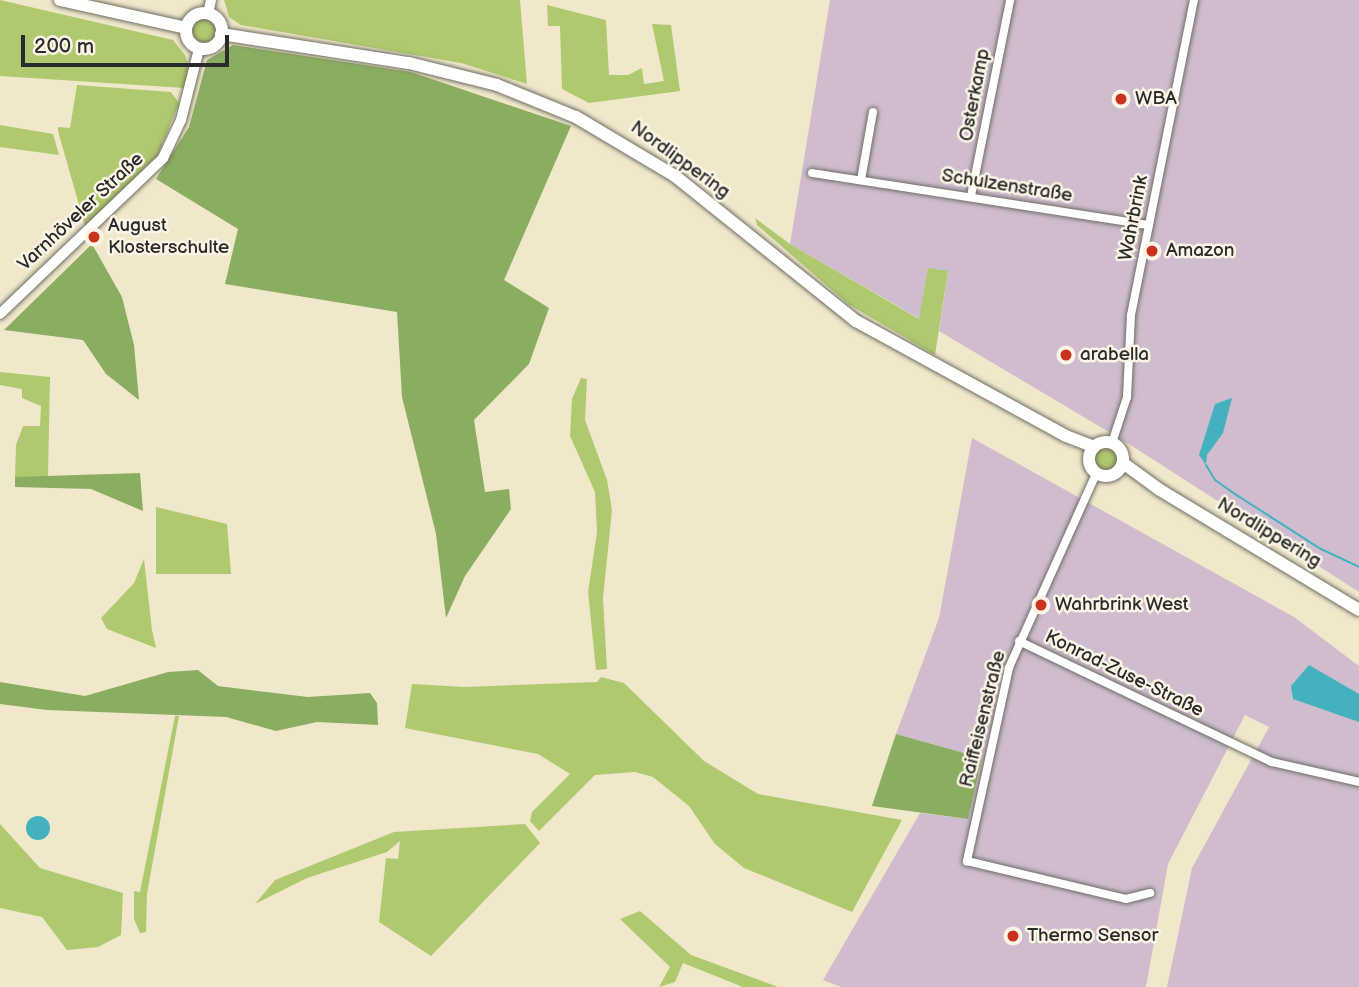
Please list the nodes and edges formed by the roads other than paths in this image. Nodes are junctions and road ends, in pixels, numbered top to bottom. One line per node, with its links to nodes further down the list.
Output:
1 (60, 0): 6 (main road)
2 (211, 0): 5 (street)
3 (1010, 0): 12 (street, Osterkamp)
4 (1194, 0): 13 (street, Wahrbrink)
5 (208, 14): 6 (main road); 7 (main road)
6 (186, 28): 8 (main road)
7 (222, 34): 8 (main road); 16 (main road, Nordlippering)
8 (199, 49): 14 (street, Varnhöveler Straße)
9 (873, 112): 11 (street)
10 (812, 173): 11 (street, Schulzenstraße)
11 (861, 180): 12 (street, Schulzenstraße)
12 (971, 196): 13 (street, Schulzenstraße)
13 (1149, 225): 15 (street, Wahrbrink)
14 (0, 314)
15 (1112, 443): 16 (main road); 17 (main road)
16 (1092, 452): 18 (main road)
17 (1121, 468): 18 (main road); 19 (main road, Nordlippering)
18 (1096, 474): 20 (street, Raiffeisenstraße)
19 (1359, 610)
20 (1019, 641): 21 (street, Konrad-Zuse-Straße); 22 (street, Raiffeisenstraße)
21 (1359, 782)
22 (1150, 893)

